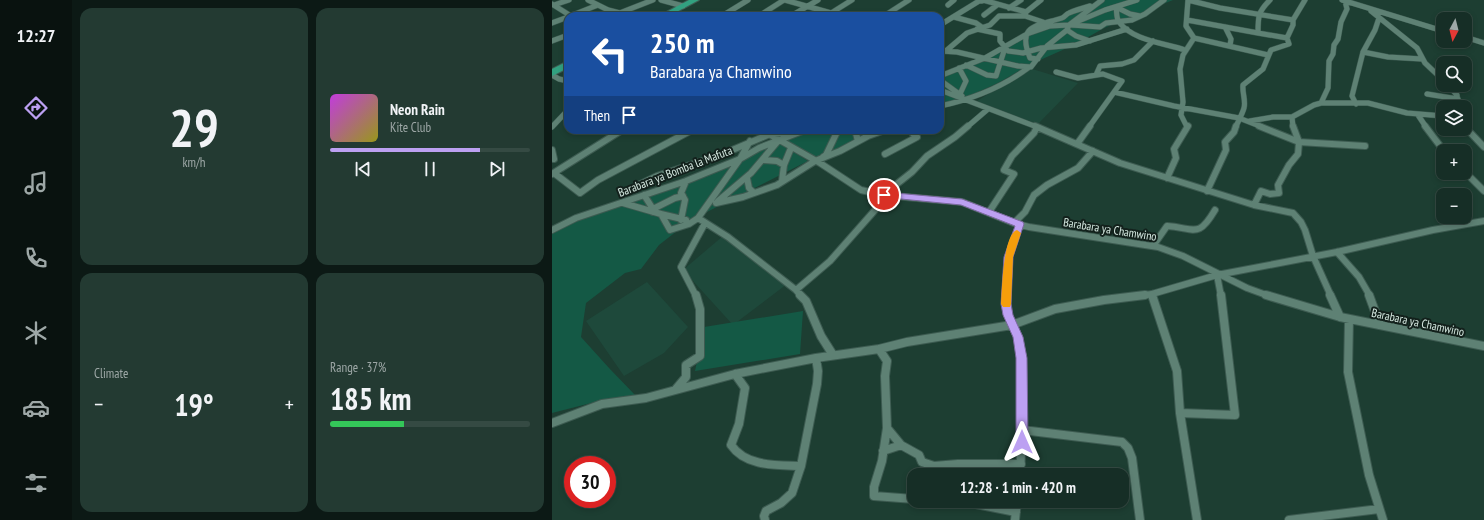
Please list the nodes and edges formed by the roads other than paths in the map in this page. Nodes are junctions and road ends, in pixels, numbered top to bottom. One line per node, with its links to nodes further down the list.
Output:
1 (569, 0): 21 (street)
2 (588, 0): 22 (street)
3 (653, 0): 34 (street)
4 (661, 0): 25 (street)
5 (695, 0): 25 (highway)
6 (748, 0): 36 (street)
7 (785, 0): 26 (street); 37 (street)
8 (818, 0): 26 (street)
9 (852, 0): 40 (street)
10 (909, 0): 41 (street)
11 (954, 0): 23 (street)
12 (982, 0): 24 (street); 46 (street)
13 (1021, 0): 29 (street)
14 (1041, 0): 42 (street)
15 (1102, 0): 27 (street)
16 (1137, 0): 28 (street)
17 (1164, 0): 45 (street)
18 (1270, 0): 44 (street)
19 (1305, 0): 51 (street)
20 (1343, 1): 30 (street); 112 (street)
21 (553, 5): 31 (street)
22 (598, 5): 32 (street); 33 (street)
23 (948, 5)
24 (997, 5): 29 (street); 43 (street)
25 (683, 6): 35 (highway)
26 (807, 6): 38 (street); 39 (street)
27 (1094, 6): 49 (street); 52 (street)
28 (1116, 7): 45 (street); 49 (street); 53 (street)
29 (1010, 8): 42 (street)
30 (1368, 9): 48 (street); 62 (street)
31 (564, 12)
32 (580, 12)
33 (617, 12)
34 (623, 12)
35 (671, 12)
36 (728, 12)
37 (766, 12)
38 (797, 12)
39 (821, 12)
40 (833, 12)
41 (890, 12)
42 (1026, 14): 54 (street); 60 (street)
43 (984, 15)
44 (1260, 15): 50 (street); 51 (street); 64 (street)
45 (1141, 16): 53 (street)
46 (954, 17): 56 (street); 60 (street)
47 (564, 18): 55 (street)
48 (1379, 18): 81 (street); 88 (street)
49 (1080, 19): 58 (street)
50 (1188, 20): 59 (street); 67 (street)
51 (1293, 20): 68 (street)
52 (1050, 21): 54 (street); 57 (street)
53 (1118, 21): 58 (street); 61 (street)
54 (1043, 22): 65 (street)
55 (552, 23)
56 (944, 23)
57 (1056, 26): 58 (street); 65 (street)
58 (1068, 27): 72 (street); 75 (street)
59 (1225, 27): 64 (street); 74 (street)
60 (983, 28): 63 (street)
61 (1127, 29): 71 (street); 72 (street)
62 (1436, 29)
63 (977, 30): 77 (street); 78 (street)
64 (1258, 33): 68 (street)
65 (1027, 34): 78 (street); 80 (street)
66 (564, 36): 69 (street)
67 (1194, 38): 74 (street); 79 (street)
68 (1287, 38): 83 (street)
69 (554, 39)
70 (1472, 39): 73 (street)
71 (1153, 40): 79 (street); 99 (street)
72 (1090, 41): 75 (street)
73 (1484, 43)
74 (1230, 46): 83 (street)
75 (1046, 48): 80 (street); 87 (street)
76 (944, 50): 77 (street)
77 (947, 50): 84 (street)
78 (1006, 50): 80 (street); 82 (street); 89 (street)
79 (1186, 50): 115 (street)
80 (1027, 52): 86 (street)
81 (1363, 52): 88 (street); 114 (street)
82 (994, 53): 84 (street); 85 (street)
83 (1268, 55): 121 (street)
84 (978, 56): 85 (street); 98 (street)
85 (985, 58): 89 (street); 92 (street)
86 (1030, 58): 87 (street); 90 (street)
87 (1038, 59): 94 (street)
88 (1422, 59): 96 (street)
89 (1000, 62): 90 (street); 100 (street)
90 (1015, 65): 94 (street)
91 (564, 66): 97 (highway)
92 (966, 66): 93 (street); 100 (street)
93 (960, 68): 98 (street); 109 (street)
94 (1028, 68): 102 (street)
95 (1056, 72): 99 (street)
96 (1436, 73)
97 (552, 74): 101 (street)
98 (946, 74)
99 (1096, 75): 106 (street)
100 (994, 76): 102 (street); 104 (street)
101 (564, 80)
102 (1012, 80): 104 (street)
103 (944, 83): 109 (street)
104 (1001, 87): 109 (street)
105 (944, 91): 109 (street)
106 (1114, 92): 115 (street); 139 (street)
107 (1453, 92): 110 (street)
108 (1426, 94): 110 (street)
109 (964, 97): 111 (street); 113 (street); 116 (street)
110 (1458, 99)
111 (944, 101)
112 (1321, 103): 114 (street); 120 (street)
113 (944, 104)
114 (1356, 104): 118 (street)
115 (1184, 108): 121 (street); 155 (street)
116 (988, 109): 124 (street); 165 (street)
117 (564, 114): 123 (street)
118 (1418, 114): 119 (street); 140 (street)
119 (1436, 115)
120 (1292, 117): 122 (street); 138 (street)
121 (1239, 118): 122 (street); 160 (street)
122 (1250, 121): 138 (street)
123 (553, 124)
124 (1037, 127): 139 (street); 173 (street)
125 (616, 134): 153 (street)
126 (685, 134): 153 (street)
127 (770, 134): 134 (street); 136 (street, Barabara ya Chamwino)
128 (795, 134): 136 (street, Barabara ya Bomba la Mafuta)
129 (836, 134): 151 (street)
130 (856, 134): 137 (street)
131 (875, 134): 137 (street)
132 (914, 134): 147 (street)
133 (1472, 134): 142 (street)
134 (758, 138): 135 (street); 143 (street)
135 (750, 140): 148 (street); 159 (street)
136 (778, 141): 143 (street, Barabara ya Bomba la Mafuta); 144 (street, Barabara ya Chamwino); 150 (street)
137 (858, 141): 151 (street)
138 (1299, 142): 141 (street); 170 (street)
139 (1077, 144): 146 (street)
140 (1438, 144)
141 (1365, 146)
142 (1484, 147)
143 (758, 148): 148 (street, Barabara ya Bomba la Mafuta); 150 (street)
144 (791, 148): 151 (street, Barabara ya Chamwino); 152 (street)
145 (552, 150): 149 (street)
146 (1093, 151): 155 (street); 179 (street)
147 (885, 154)
148 (740, 158): 157 (street, Barabara ya Bomba la Mafuta); 162 (street)
149 (554, 159)
150 (765, 159): 152 (street); 154 (street)
151 (819, 159): 158 (street); 165 (street, Barabara ya Chamwino)
152 (784, 165): 158 (street)
153 (553, 173)
154 (747, 178): 163 (street); 167 (street)
155 (1167, 178): 160 (street)
156 (1472, 179): 161 (street)
157 (686, 181): 164 (street, Barabara ya Bomba la Mafuta); 166 (street)
158 (782, 181): 163 (street)
159 (636, 186)
160 (1206, 191): 170 (street)
161 (1484, 191)
162 (715, 193): 167 (street); 175 (street)
163 (754, 193): 169 (street)
164 (644, 195): 168 (street, Barabara ya Bomba la Mafuta); 172 (street)
165 (884, 195): 173 (street, Barabara ya Chamwino); 185 (street)
166 (683, 196): 172 (street); 176 (street)
167 (724, 197): 169 (street)
168 (623, 203): 172 (street); 180 (street, Barabara ya Bomba la Mafuta)
169 (716, 203): 175 (street)
170 (1254, 204): 183 (street)
171 (1215, 210): 181 (street)
172 (653, 211): 174 (street)
173 (989, 212): 179 (street, Barabara ya Chamwino)
174 (661, 214): 175 (street); 176 (street)
175 (700, 214): 176 (street); 178 (street)
176 (681, 220)
177 (1484, 221): 182 (street)
178 (705, 223): 185 (street); 196 (street)
179 (1017, 224): 181 (street, Barabara ya Chamwino); 189 (street)
180 (552, 230)
181 (1153, 246): 184 (street, Barabara ya Chamwino)
182 (1338, 252): 183 (street); 190 (street)
183 (1313, 256): 184 (street); 187 (street)
184 (1217, 275): 186 (street); 187 (street, Barabara ya Chamwino); 197 (street)
185 (796, 290): 193 (street)
186 (1152, 294): 189 (street); 197 (street)
187 (1340, 317): 188 (street, Barabara ya Chamwino)
188 (1349, 319): 190 (street, Barabara ya Chamwino); 208 (street)
189 (1012, 325): 192 (street); 200 (street)
190 (1380, 325): 191 (street, Barabara ya Chamwino)
191 (1484, 346)
192 (879, 349): 193 (street); 199 (street)
193 (833, 355): 194 (street)
194 (816, 358): 195 (street); 204 (street)
195 (735, 374): 196 (street); 204 (street)
196 (675, 391): 198 (street)
197 (1180, 413): 212 (street)
198 (552, 423)
199 (887, 428): 201 (street); 202 (street)
200 (1022, 430): 203 (street); 211 (street)
201 (901, 445): 202 (street); 203 (street)
202 (883, 451): 206 (street)
203 (1021, 464): 205 (street)
204 (800, 466): 210 (street)
205 (1021, 468)
206 (907, 498)
207 (991, 508): 209 (street)
208 (1379, 509): 213 (street); 214 (street)
209 (1015, 516)
210 (765, 520)
211 (1140, 520)
212 (1197, 520)
213 (1289, 520)
214 (1383, 520)

